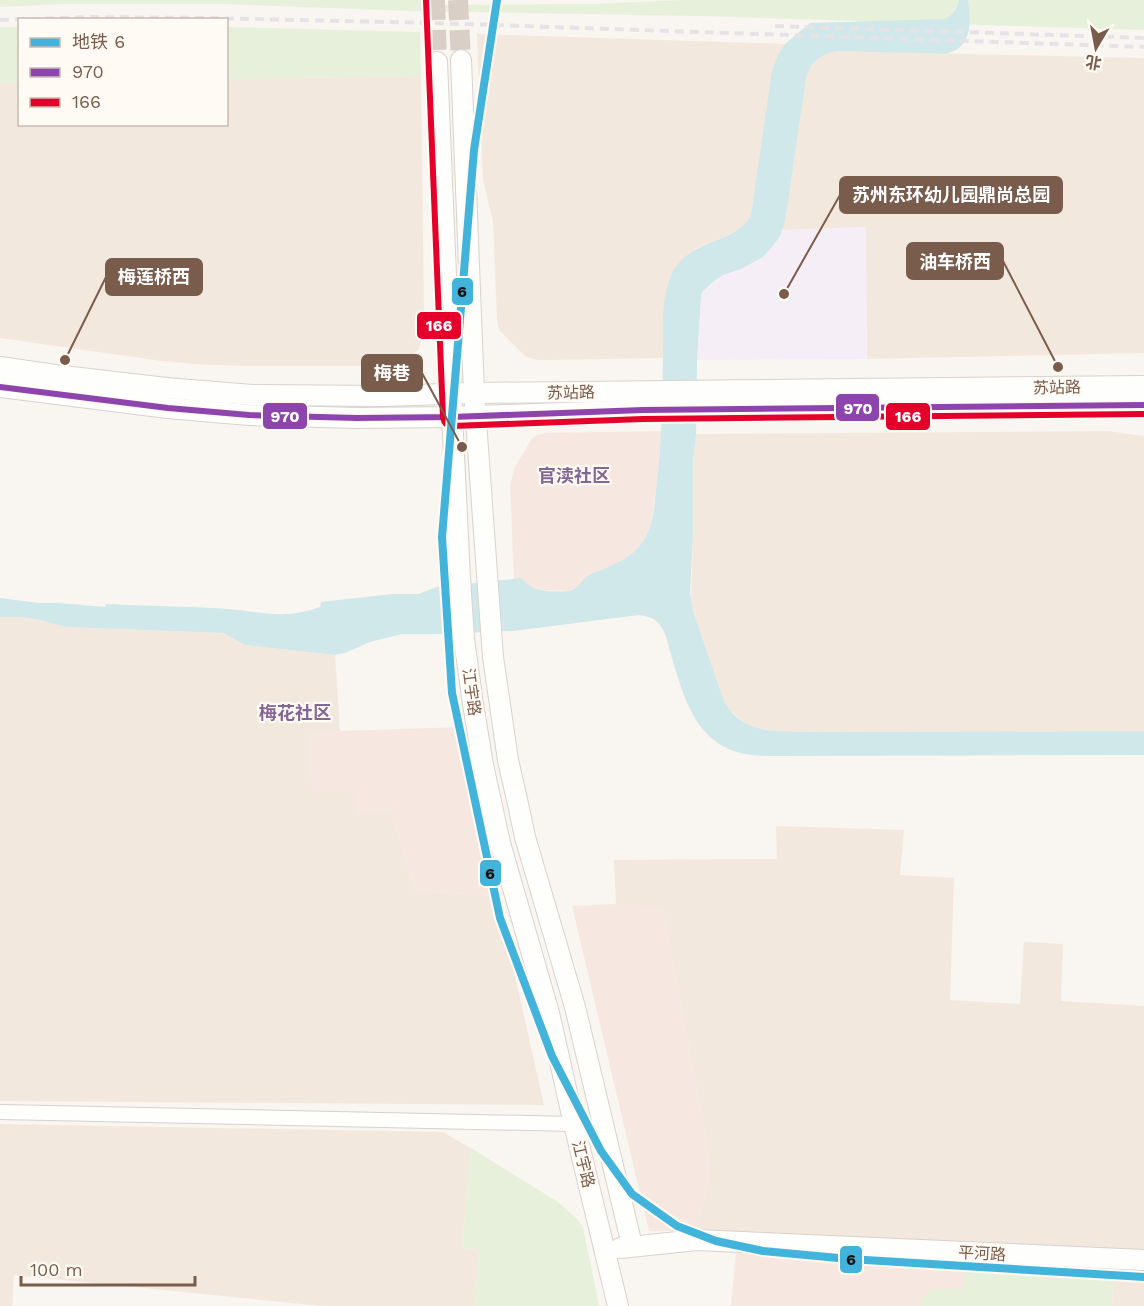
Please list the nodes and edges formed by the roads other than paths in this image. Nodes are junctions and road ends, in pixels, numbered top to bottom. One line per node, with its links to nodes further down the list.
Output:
1 (461, 60): 6 (main road, 江宇路)
2 (437, 62): 7 (main road, 江宇路)
3 (0, 367): 7 (main road, 苏站路)
4 (1144, 386): 8 (main road, 苏站路)
5 (0, 387): 12 (main road, 苏站路)
6 (474, 393): 7 (main road, 苏站路); 9 (main road, 苏站路); 11 (main road, 江宇路)
7 (451, 394): 12 (main road, 江宇路)
8 (714, 400): 9 (main road, 苏站路); 10 (main road, 苏站路)
9 (643, 401): 11 (main road, 苏站路)
10 (1144, 405)
11 (476, 415): 12 (main road, 苏站路); 15 (main road, 江宇路)
12 (452, 417): 14 (main road, 江宇路)
13 (0, 1112): 14 (street)
14 (574, 1124): 16 (main road, 江宇路)
15 (632, 1245): 16 (main road, 平河路); 17 (main road, 平河路)
16 (605, 1250): 18 (main road, 江宇路)
17 (1144, 1260)
18 (618, 1306)

